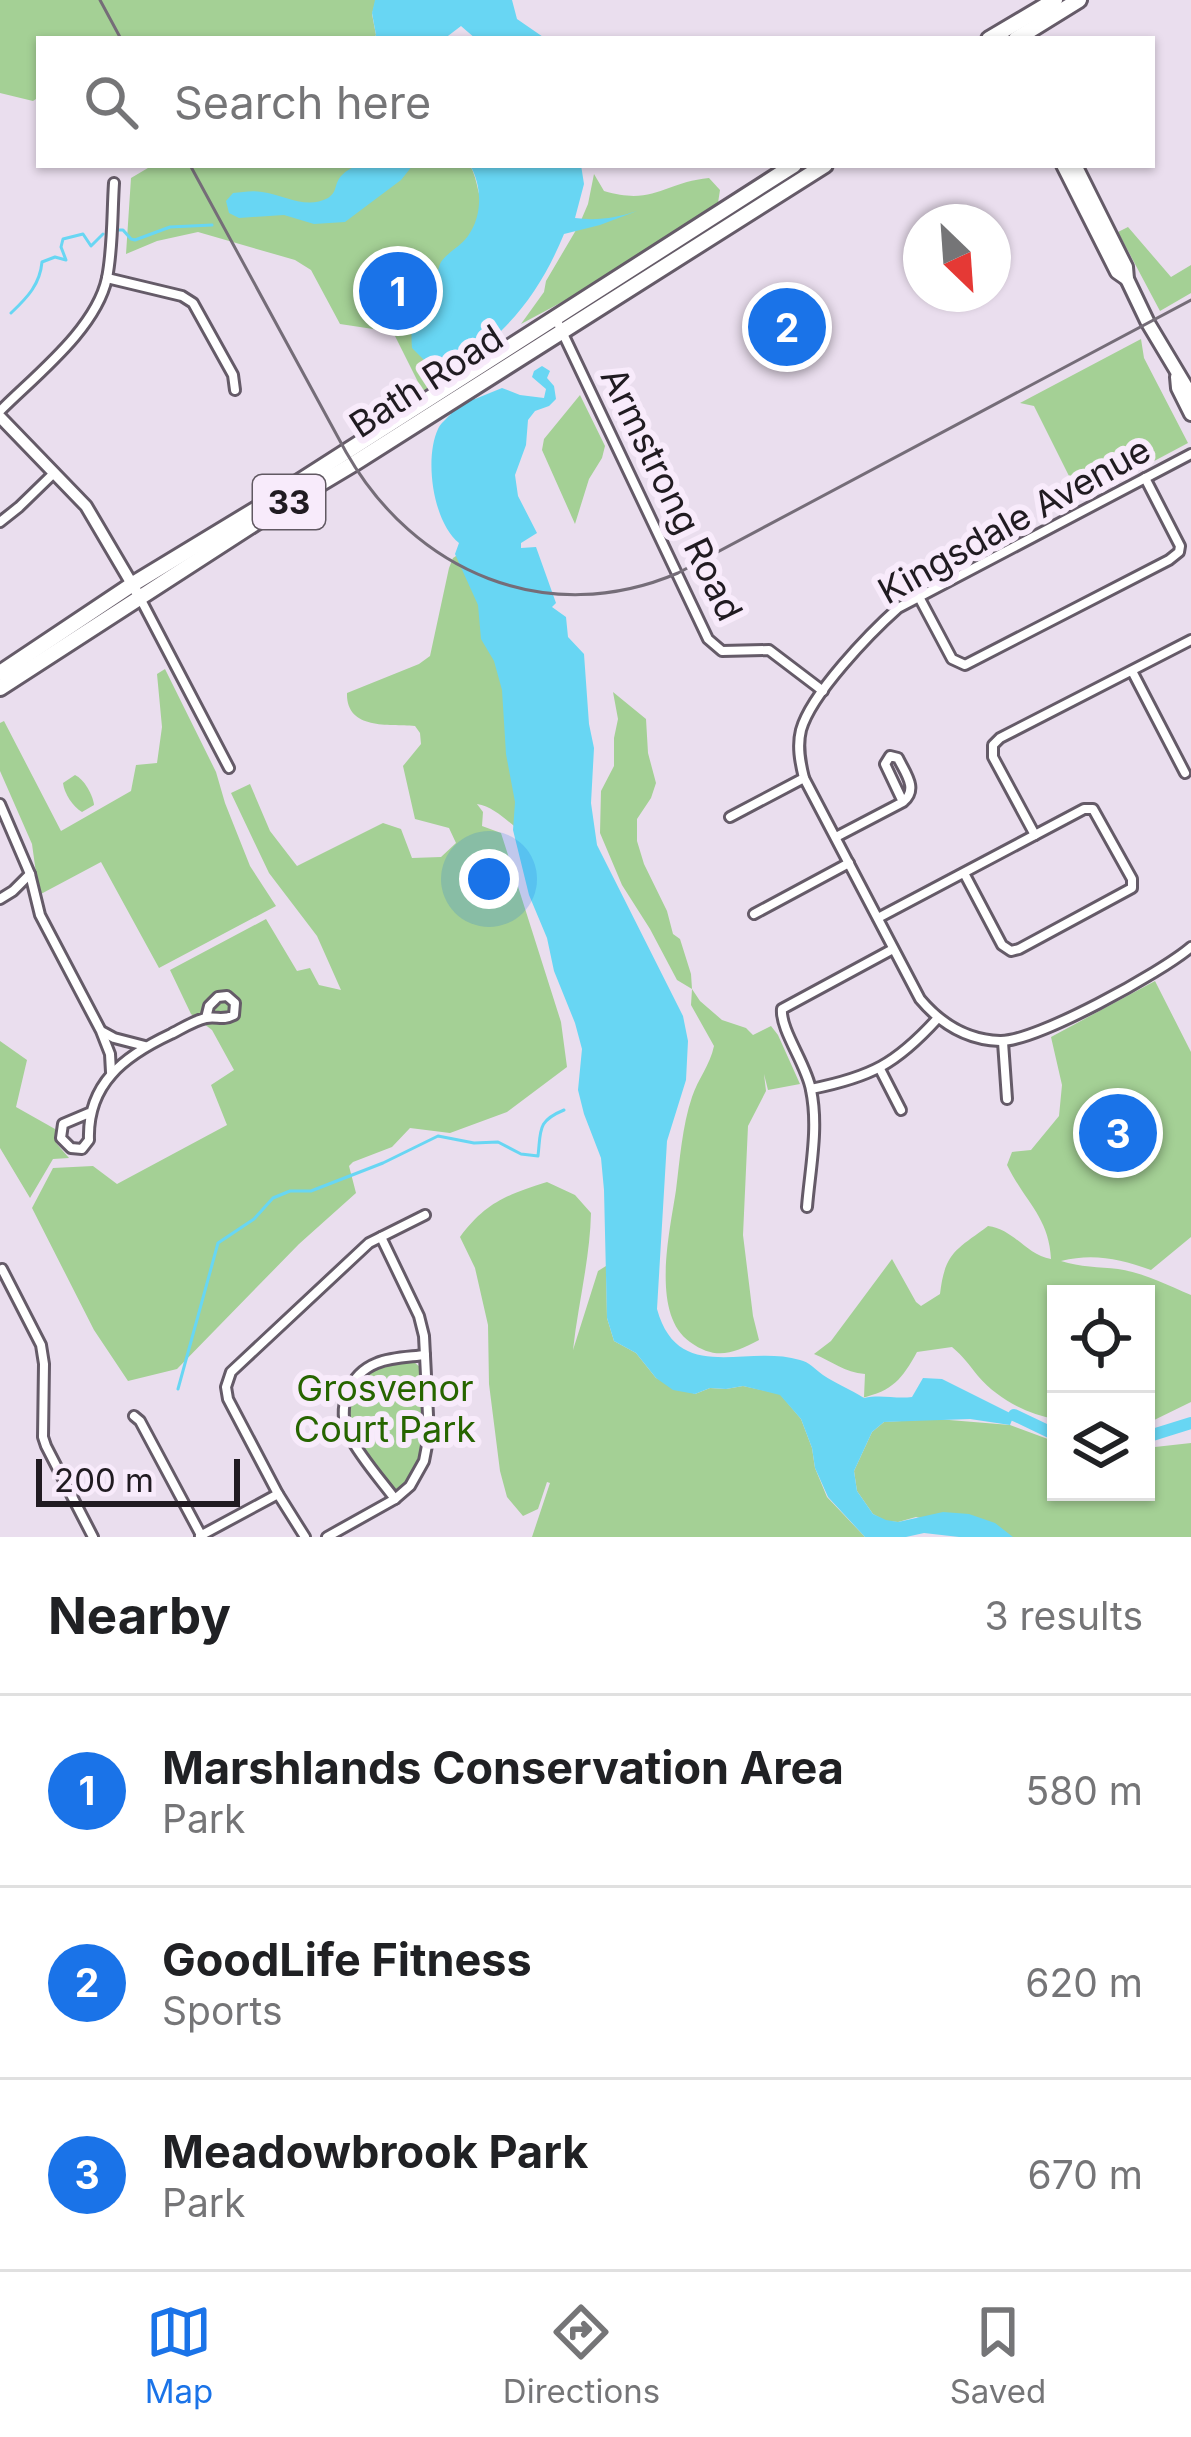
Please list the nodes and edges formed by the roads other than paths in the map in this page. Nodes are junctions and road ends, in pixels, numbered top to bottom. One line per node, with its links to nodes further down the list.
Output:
1 (1055, 0): 3 (main road)
2 (1079, 0): 4 (main road)
3 (995, 36)
4 (1021, 36)
5 (790, 168): 12 (main road, Bath Road / 33)
6 (820, 168): 12 (main road, Bath Road / 33)
7 (1065, 168): 11 (main road)
8 (1076, 168): 11 (main road)
9 (114, 183): 10 (street)
10 (107, 278): 14 (street); 16 (street)
11 (1127, 279): 13 (main road)
12 (560, 324): 22 (main road, Bath Road / 33); 28 (street, Armstrong Road)
13 (1177, 376): 15 (main road); 17 (main road)
14 (235, 390)
15 (1191, 395)
16 (0, 414): 19 (street)
17 (1191, 414)
18 (1191, 454): 20 (street, Kingsdale Avenue)
19 (55, 472): 21 (street); 22 (street)
20 (1145, 478): 23 (street, Kingsdale Avenue); 23 (street)
21 (0, 522)
22 (136, 590): 26 (main road, Bath Road / 33); 27 (main road, Bath Road / 33); 29 (street)
23 (919, 597): 28 (street, Kingsdale Avenue)
24 (1191, 640): 25 (street)
25 (1132, 671): 30 (street); 35 (street)
26 (0, 673)
27 (0, 688)
28 (824, 691): 31 (street, Kingsdale Avenue)
29 (229, 768)
30 (1185, 773)
31 (804, 778): 34 (street); 36 (street, Kingsdale Avenue)
32 (903, 802): 32 (street); 36 (street)
33 (0, 804): 39 (street)
34 (730, 818)
35 (1034, 836): 38 (street); 38 (street)
36 (836, 837): 37 (street, Kingsdale Avenue)
37 (849, 863): 43 (street); 44 (street, Kingsdale Avenue)
38 (964, 873): 44 (street)
39 (30, 874): 40 (street); 42 (street)
40 (13, 891): 41 (street); 42 (street)
41 (0, 899)
42 (36, 901): 49 (street)
43 (754, 914)
44 (878, 918): 45 (street, Kingsdale Avenue)
45 (893, 949): 48 (street, Kingsdale Avenue); 54 (street)
46 (1190, 950): 50 (street)
47 (206, 1018): 51 (street)
48 (937, 1019): 50 (street); 52 (street)
49 (101, 1031): 51 (street); 53 (street)
50 (1003, 1042): 55 (street)
51 (146, 1046): 53 (street)
52 (880, 1069): 54 (street); 56 (street)
53 (111, 1075): 57 (street)
54 (812, 1089): 58 (street)
55 (1007, 1099)
56 (901, 1110)
57 (89, 1113): 57 (street)
58 (807, 1207)
59 (425, 1215): 60 (street)
60 (381, 1237): 62 (street); 64 (street)
61 (2, 1269): 67 (street)
62 (424, 1355): 65 (street); 65 (street)
63 (134, 1416): 66 (street)
64 (278, 1493): 66 (street); 68 (street)
65 (395, 1499): 69 (street)
66 (200, 1536)
67 (93, 1537)
68 (305, 1537)
69 (327, 1537)

